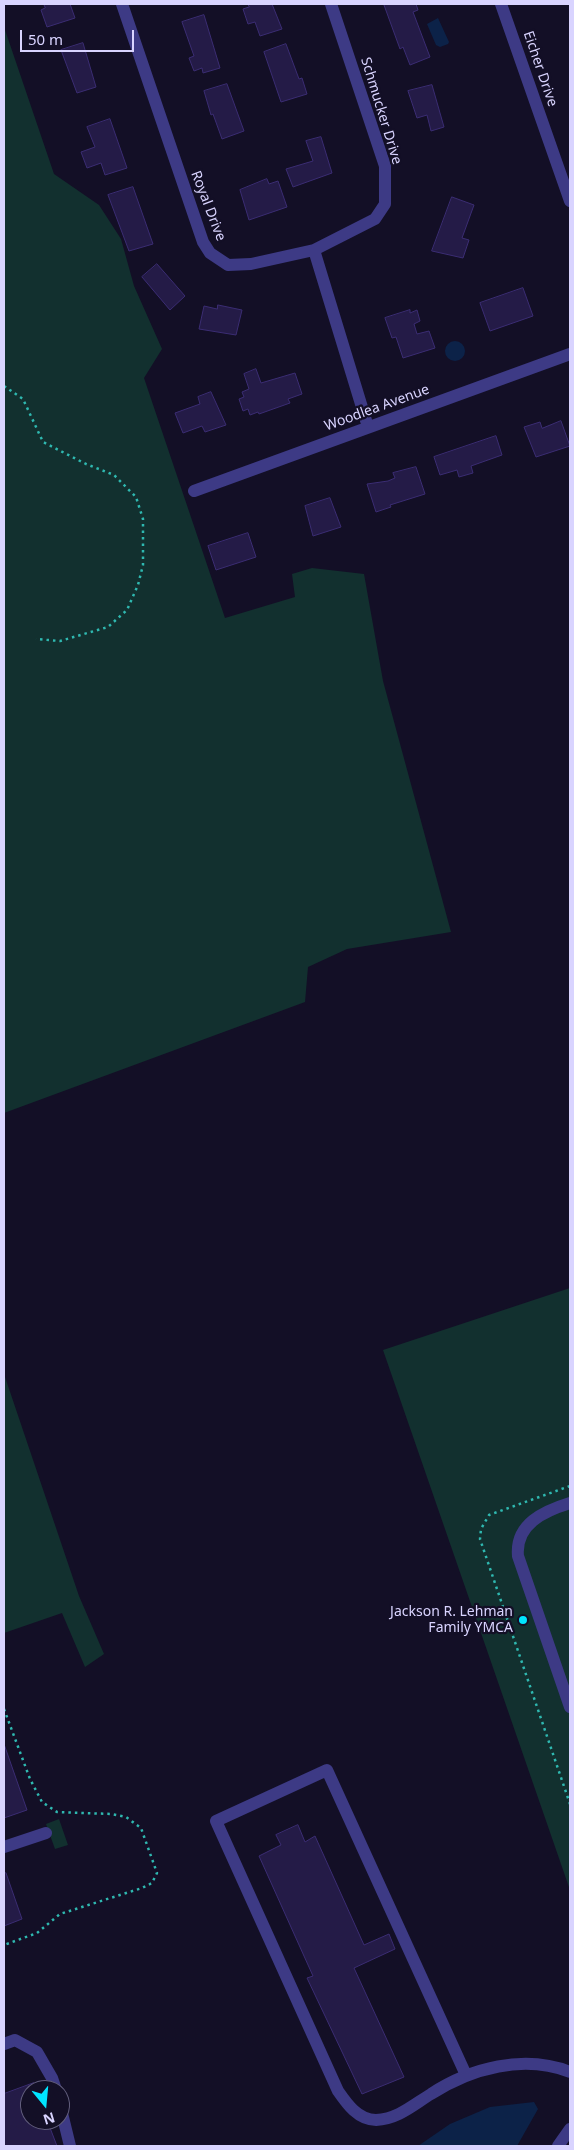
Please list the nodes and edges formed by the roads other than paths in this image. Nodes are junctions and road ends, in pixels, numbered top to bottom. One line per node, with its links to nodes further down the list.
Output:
1 (122, 4): 5 (street, Royal Drive)
2 (331, 4): 5 (street, Schmucker Drive)
3 (501, 4): 4 (street, Eicher Drive)
4 (570, 201)
5 (314, 250): 7 (street)
6 (570, 354): 7 (street, Woodlea Avenue)
7 (368, 427): 8 (street, Woodlea Avenue)
8 (194, 491)
9 (570, 1503): 10 (street)
10 (570, 1707)
11 (46, 1833): 12 (street)
12 (4, 1847)
13 (4, 2044): 16 (street)
14 (570, 2072): 15 (street)
15 (466, 2075): 15 (street)
16 (53, 2080)
17 (570, 2129): 20 (street)
18 (66, 2130): 19 (street)
19 (70, 2146)
20 (558, 2146)

